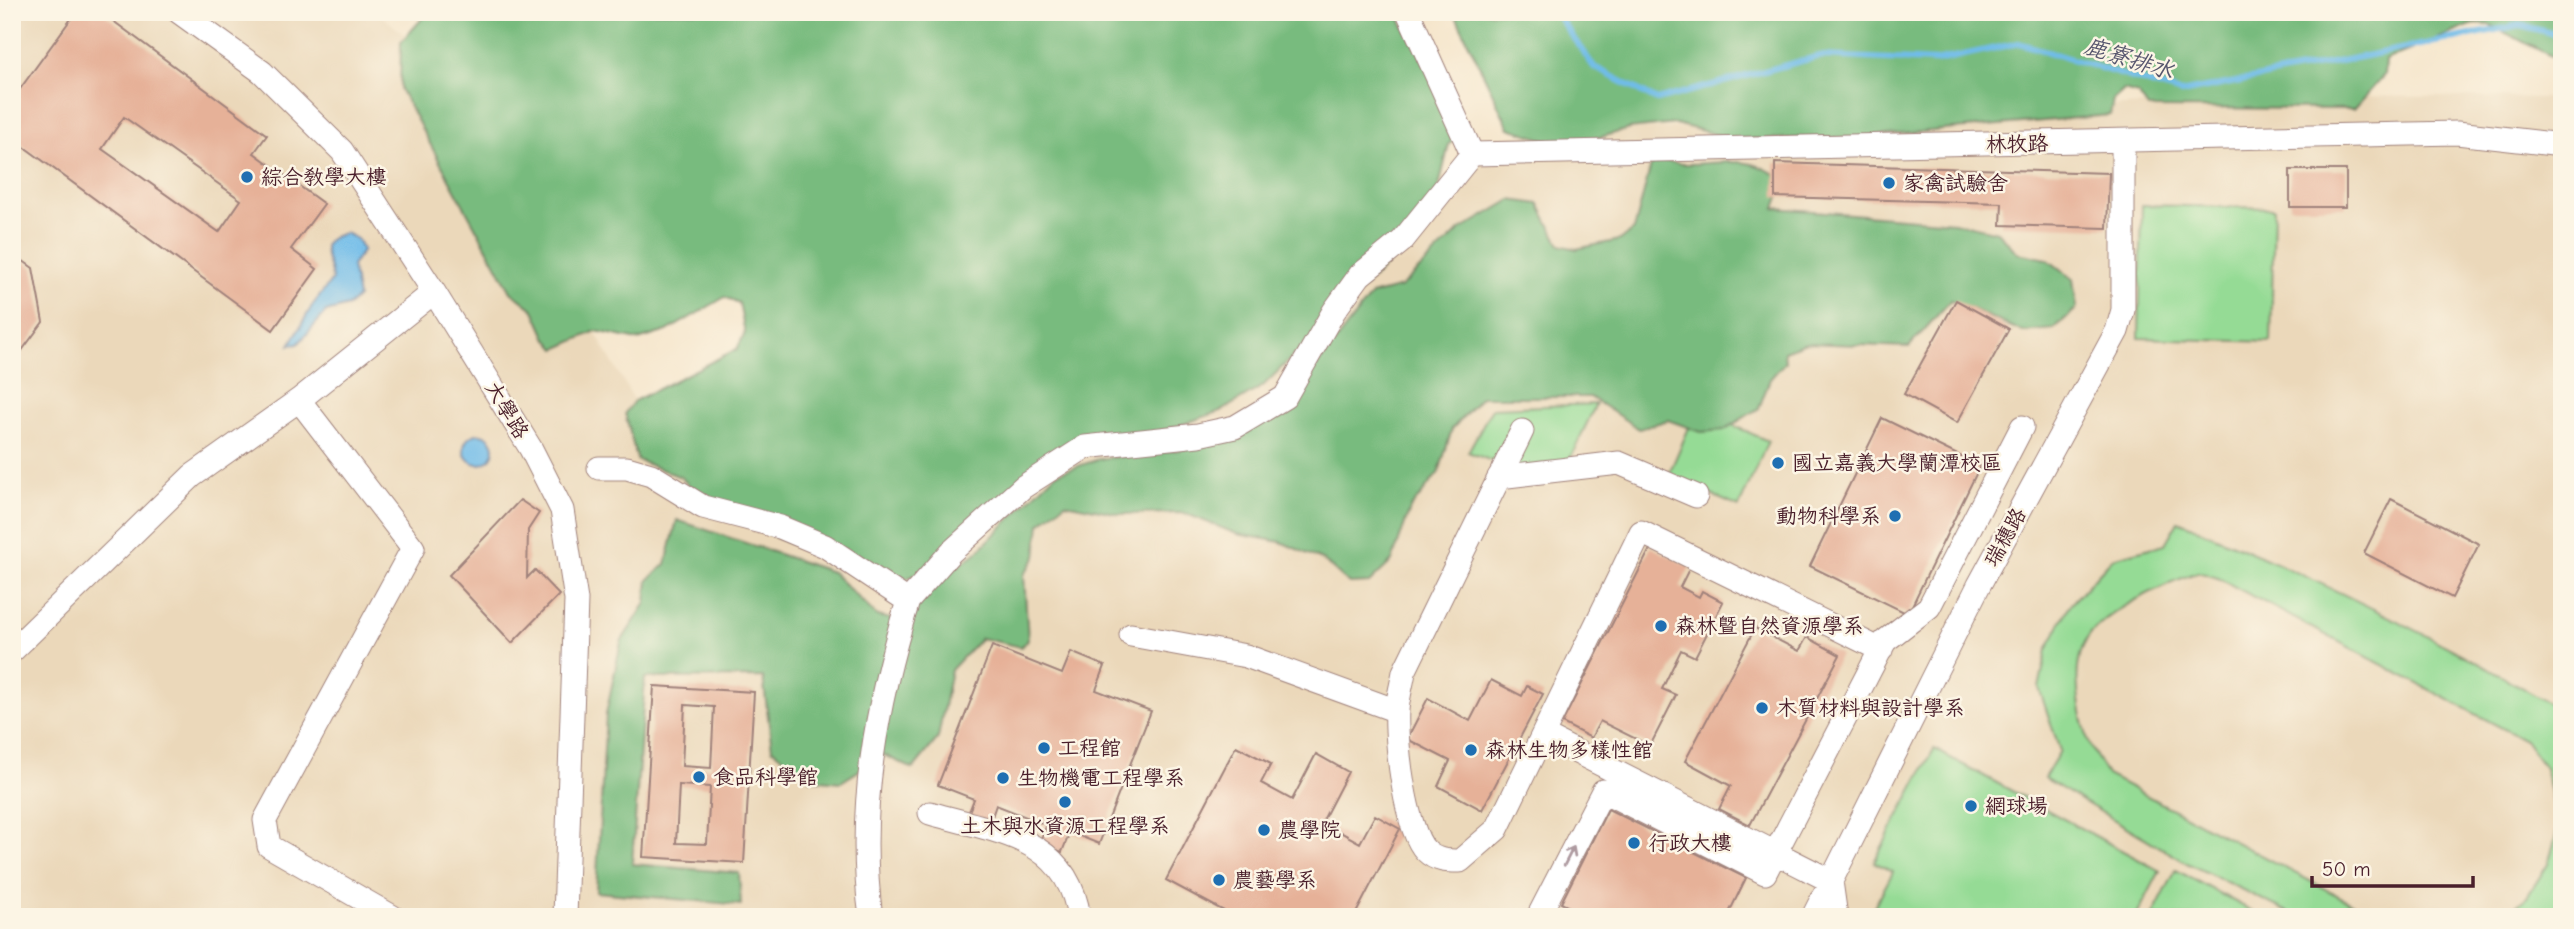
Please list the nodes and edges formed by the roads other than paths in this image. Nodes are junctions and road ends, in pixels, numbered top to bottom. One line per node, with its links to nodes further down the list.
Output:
1 (179, 12): 6 (street, 大學路)
2 (1408, 12): 5 (street)
3 (2123, 141): 4 (street, 林牧路); 5 (street, 林牧路); 21 (street, 瑞穗路)
4 (2562, 145)
5 (1472, 154): 13 (street)
6 (434, 292): 7 (street); 23 (street, 大學路)
7 (299, 400): 16 (street); 22 (street)
8 (2022, 426): 15 (street)
9 (1522, 431): 11 (street)
10 (599, 468): 13 (street)
11 (1499, 477): 12 (street); 17 (street)
12 (1696, 496)
13 (908, 601): 24 (street)
14 (1130, 635): 17 (street)
15 (1881, 650): 18 (street); 20 (street)
16 (12, 651)
17 (1397, 711): 18 (street)
18 (1544, 734): 20 (street)
19 (930, 813): 25 (street)
20 (1775, 853): 21 (street); 26 (street, one-way to 20)
21 (1831, 881): 27 (street, 瑞穗路); 28 (street)
22 (393, 917)
23 (565, 917)
24 (871, 917)
25 (1079, 917)
26 (1538, 917)
27 (1812, 917)
28 (1836, 917)

